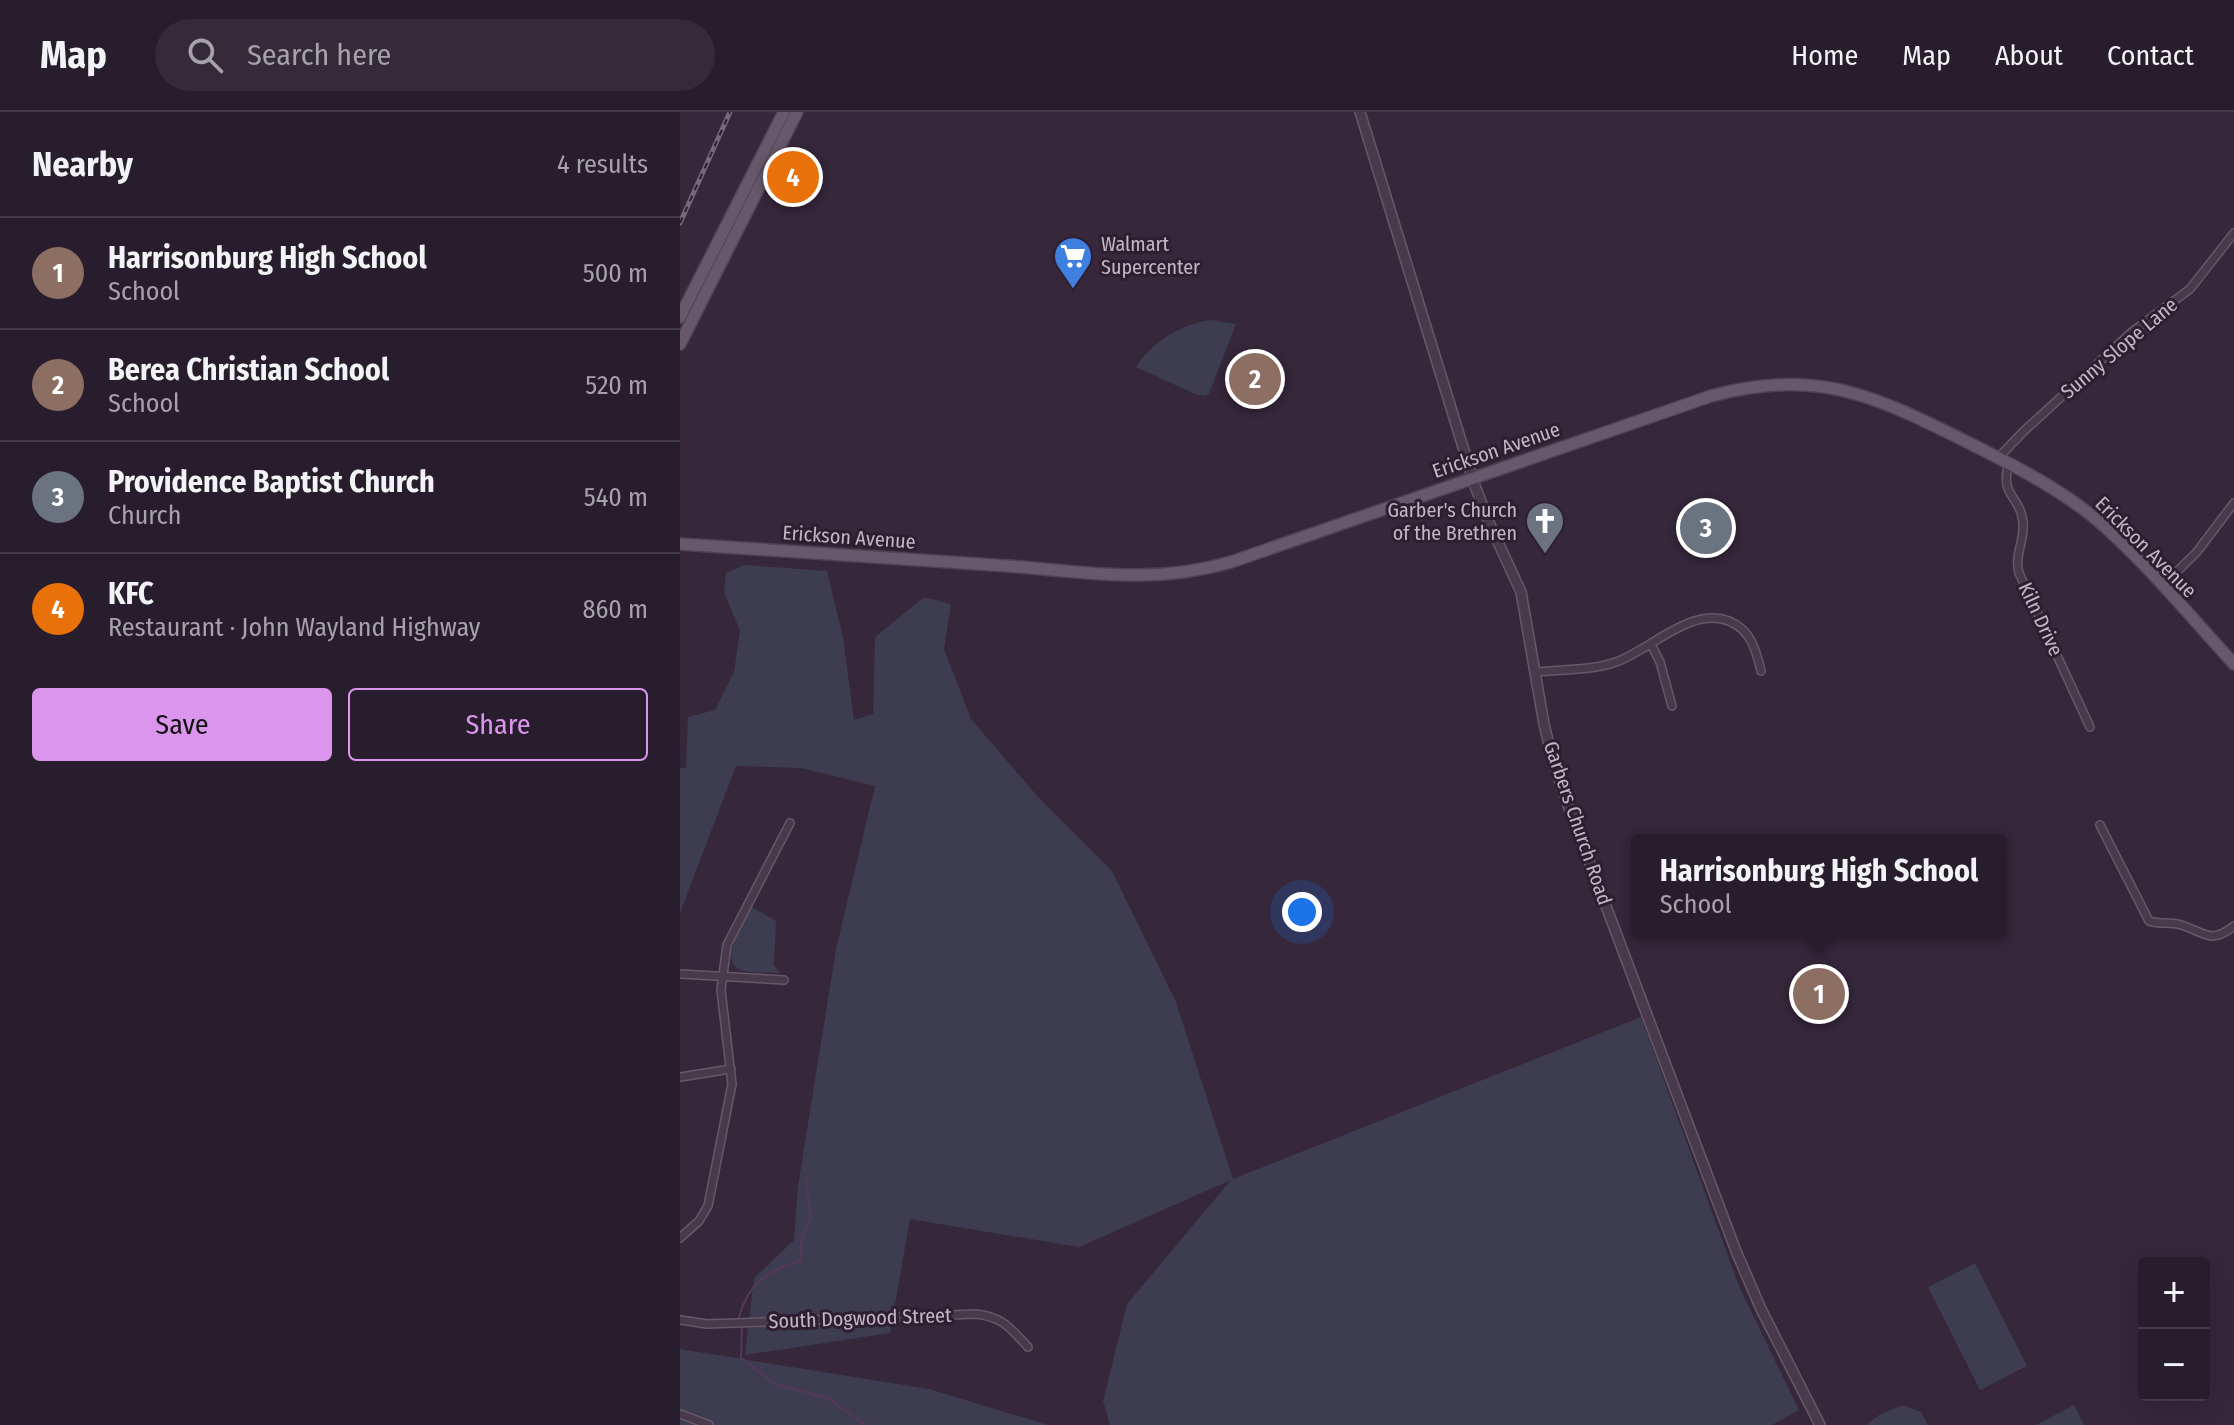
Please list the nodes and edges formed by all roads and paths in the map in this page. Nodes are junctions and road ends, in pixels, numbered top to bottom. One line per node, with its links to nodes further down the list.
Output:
1 (784, 112): 5 (main road)
2 (797, 112): 6 (main road)
3 (1360, 112): 8 (street, Garbers Church Road)
4 (2234, 233): 7 (street, Sunny Slope Lane)
5 (680, 317)
6 (680, 344)
7 (2003, 460): 8 (main road, Erickson Avenue); 11 (main road, Erickson Avenue); 17 (street, Kiln Drive)
8 (1472, 477): 10 (main road, Erickson Avenue); 15 (street, Garbers Church Road)
9 (2234, 503): 11 (street)
10 (680, 544)
11 (2162, 586): 13 (main road, Erickson Avenue)
12 (1651, 644): 14 (street); 15 (street); 16 (street)
13 (2234, 664)
14 (1761, 671)
15 (1536, 672): 33 (street, Garbers Church Road)
16 (1672, 706)
17 (2090, 727)
18 (790, 823): 22 (street)
19 (2100, 825): 20 (street)
20 (2234, 926)
21 (680, 974): 22 (street)
22 (721, 976): 23 (street); 24 (street)
23 (784, 980)
24 (731, 1069): 25 (street); 27 (street)
25 (680, 1077)
26 (680, 1225): 27 (street)
27 (687, 1232): 28 (street)
28 (680, 1238)
29 (680, 1320): 30 (street, South Dogwood Street)
30 (1028, 1347)
31 (680, 1414): 32 (street)
32 (709, 1425)
33 (1820, 1425)

